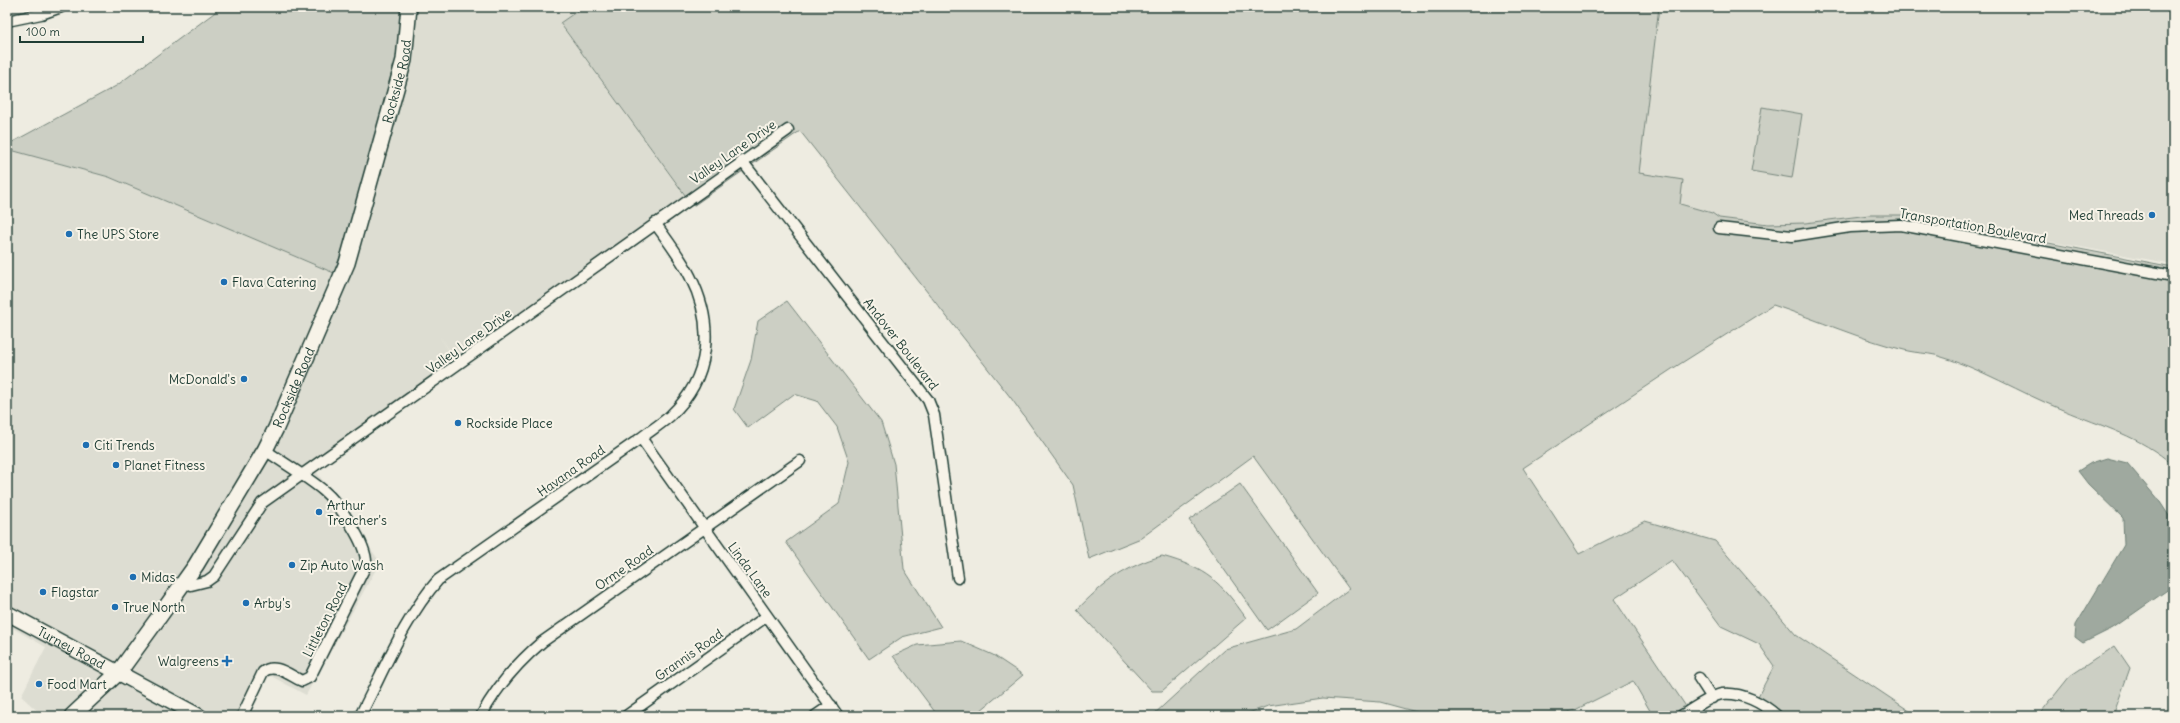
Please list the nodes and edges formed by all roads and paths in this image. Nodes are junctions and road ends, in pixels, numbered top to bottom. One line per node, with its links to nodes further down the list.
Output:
1 (61, 7): 3 (street)
2 (409, 7): 10 (main road, Rockside Road)
3 (7, 21)
4 (788, 130): 5 (street, Valley Lane Drive)
5 (742, 162): 6 (street, Valley Lane Drive); 14 (street, Andover Boulevard)
6 (655, 223): 9 (street, Havana Road); 12 (street, Valley Lane Drive)
7 (1719, 228): 8 (street, Transportation Boulevard)
8 (2173, 276)
9 (641, 438): 13 (street, Linda Lane); 25 (street, Havana Road)
10 (266, 450): 12 (street); 15 (main road, Rockside Road)
11 (800, 461): 13 (street, Orme Road)
12 (301, 476): 15 (street, Valley Lane Drive); 24 (street, Littleton Road)
13 (703, 528): 17 (street, Linda Lane); 26 (street, Orme Road)
14 (958, 578)
15 (185, 581): 18 (main road, Rockside Road)
16 (7, 613): 18 (street, Turney Road)
17 (767, 616): 21 (street, Linda Lane); 27 (street, Grannis Road)
18 (118, 672): 22 (main road, Rockside Road); 23 (street, Turney Road)
19 (1699, 678): 20 (street)
20 (1712, 698): 30 (street); 31 (street)
21 (830, 705): 28 (street); 29 (street, Linda Lane)
22 (72, 716)
23 (199, 716)
24 (242, 716)
25 (360, 716)
26 (481, 716)
27 (626, 716)
28 (815, 716)
29 (838, 716)
30 (1681, 716)
31 (1777, 716)

